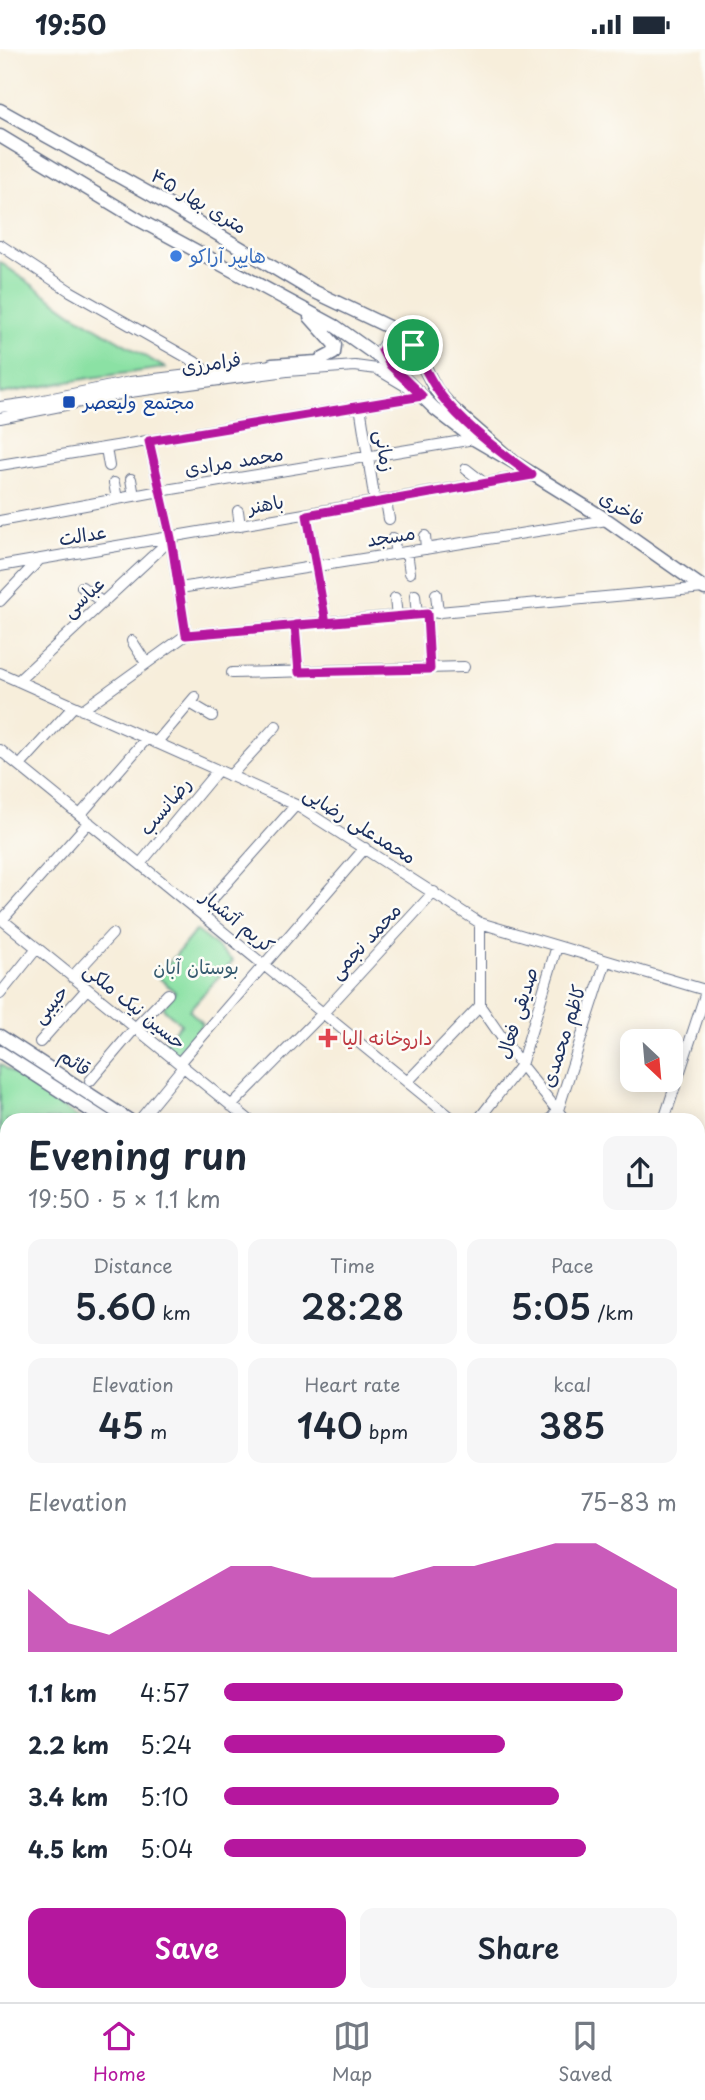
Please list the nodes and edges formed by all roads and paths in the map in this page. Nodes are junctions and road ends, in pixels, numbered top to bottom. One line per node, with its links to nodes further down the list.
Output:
1 (0, 110): 5 (main road, ۴۵ متری بهار)
2 (0, 136): 4 (main road)
3 (0, 245): 8 (street)
4 (300, 307): 6 (main road); 7 (main road)
5 (413, 345): 7 (main road); 17 (main road, فاخری)
6 (272, 365): 8 (street, فرامرزی)
7 (390, 365): 9 (main road, فاخری)
8 (208, 373): 11 (street, فرامرزی)
9 (422, 396): 10 (street); 12 (street, فرامرزی); 13 (main road, فاخری)
10 (360, 406): 14 (street); 16 (street, زمانی)
11 (0, 407)
12 (0, 418)
13 (474, 439): 16 (street, محمد مرادی); 17 (main road, فاخری)
14 (149, 441): 15 (street); 25 (street)
15 (106, 448): 18 (street); 19 (street)
16 (369, 456): 25 (street, محمد مرادی); 28 (street, زمانی)
17 (515, 463): 21 (main road, فاخری)
18 (0, 465)
19 (109, 466)
20 (466, 469): 24 (street)
21 (532, 475): 24 (street, باهنر); 33 (main road, فاخری)
22 (131, 479): 26 (street)
23 (114, 482): 27 (street)
24 (484, 483): 28 (street, باهنر)
25 (160, 491): 26 (street, محمد مرادی); 36 (street)
26 (134, 496): 27 (street, محمد مرادی)
27 (117, 499): 32 (street, محمد مرادی)
28 (381, 502): 30 (street, باهنر); 31 (street, زمانی)
29 (238, 511): 34 (street)
30 (307, 515): 34 (street, باهنر); 42 (street)
31 (389, 519)
32 (0, 520)
33 (607, 520): 38 (street, مسجد); 46 (main road, فاخری)
34 (240, 526): 36 (street, باهنر)
35 (425, 536): 38 (street)
36 (171, 538): 40 (street, عدالت); 45 (street); 51 (street, عباسی)
37 (393, 538): 39 (street)
38 (426, 549): 39 (street, مسجد)
39 (402, 552): 42 (street, مسجد); 43 (street)
40 (39, 560): 41 (street, عدالت); 50 (street)
41 (1, 563)
42 (316, 566): 45 (street, مسجد); 54 (street)
43 (410, 573)
44 (82, 587): 51 (street)
45 (180, 587): 56 (street)
46 (704, 588): 52 (street)
47 (436, 594): 52 (street)
48 (415, 595): 52 (street)
49 (395, 598): 53 (street)
50 (0, 601)
51 (103, 603): 64 (street, عباسی)
52 (427, 614): 53 (street); 60 (street)
53 (397, 617): 54 (street)
54 (326, 623): 55 (street)
55 (295, 625): 56 (street); 61 (street)
56 (186, 635): 58 (street)
57 (132, 641): 58 (street)
58 (146, 663): 65 (street)
59 (464, 667): 60 (street)
60 (430, 669): 61 (street)
61 (299, 672): 62 (street)
62 (232, 673)
63 (2, 677): 64 (street, محمدعلی رضایی)
64 (18, 681): 65 (street, محمدعلی رضایی)
65 (78, 708): 68 (street, محمدعلی رضایی); 70 (street)
66 (212, 716): 68 (street)
67 (276, 726): 72 (street)
68 (151, 741): 71 (street, محمدعلی رضایی); 74 (street)
69 (0, 750): 74 (street, کریم آتشبار)
70 (23, 762)
71 (218, 770): 72 (street, محمدعلی رضایی); 77 (street, رضانسب)
72 (230, 776): 73 (street, محمدعلی رضایی)
73 (296, 805): 76 (street, محمدعلی رضایی); 79 (street)
74 (80, 815): 75 (street, کریم آتشبار)
75 (89, 822): 77 (street, کریم آتشبار); 80 (street)
76 (365, 848): 78 (street, محمدعلی رضایی); 86 (street)
77 (140, 863): 79 (street, کریم آتشبار)
78 (434, 892): 81 (street, محمدعلی رضایی); 93 (street, محمد نجمی)
79 (200, 913): 86 (street, کریم آتشبار)
80 (1, 919): 84 (street, حسین نیک ملکی)
81 (481, 923): 83 (street, محمدعلی رضایی); 92 (street)
82 (112, 934): 87 (street)
83 (557, 946): 85 (street, محمدعلی رضایی); 99 (street, صدیقی فعال)
84 (37, 948): 87 (street, حسین نیک ملکی); 90 (street)
85 (606, 961): 89 (street, محمدعلی رضایی); 103 (street, کاظم محمدی)
86 (264, 965): 93 (street, کریم آتشبار); 98 (street)
87 (72, 977): 88 (street, حسین نیک ملکی)
88 (87, 989): 94 (street, حسین نیک ملکی); 96 (street, حبیبی)
89 (705, 993): 112 (street)
90 (0, 994)
91 (168, 994): 94 (street)
92 (480, 1006): 99 (street); 101 (street)
93 (323, 1013): 101 (street, کریم آتشبار); 102 (street, محمد نجمی)
94 (135, 1027): 98 (street, حسین نیک ملکی); 100 (street)
95 (0, 1036): 105 (main road, قائم)
96 (40, 1042)
97 (0, 1052): 104 (main road, قائم)
98 (181, 1065): 102 (street, حسین نیک ملکی); 106 (street)
99 (521, 1065): 103 (street); 109 (street, صدیقی فعال)
100 (90, 1081)
101 (407, 1082): 108 (street, کریم آتشبار)
102 (232, 1106): 107 (street, حسین نیک ملکی)
103 (558, 1110): 110 (street, کاظم محمدی); 111 (street)
104 (94, 1113)
105 (127, 1113)
106 (139, 1113)
107 (240, 1113)
108 (445, 1113)
109 (483, 1113)
110 (556, 1113)
111 (560, 1113)
112 (666, 1113)

